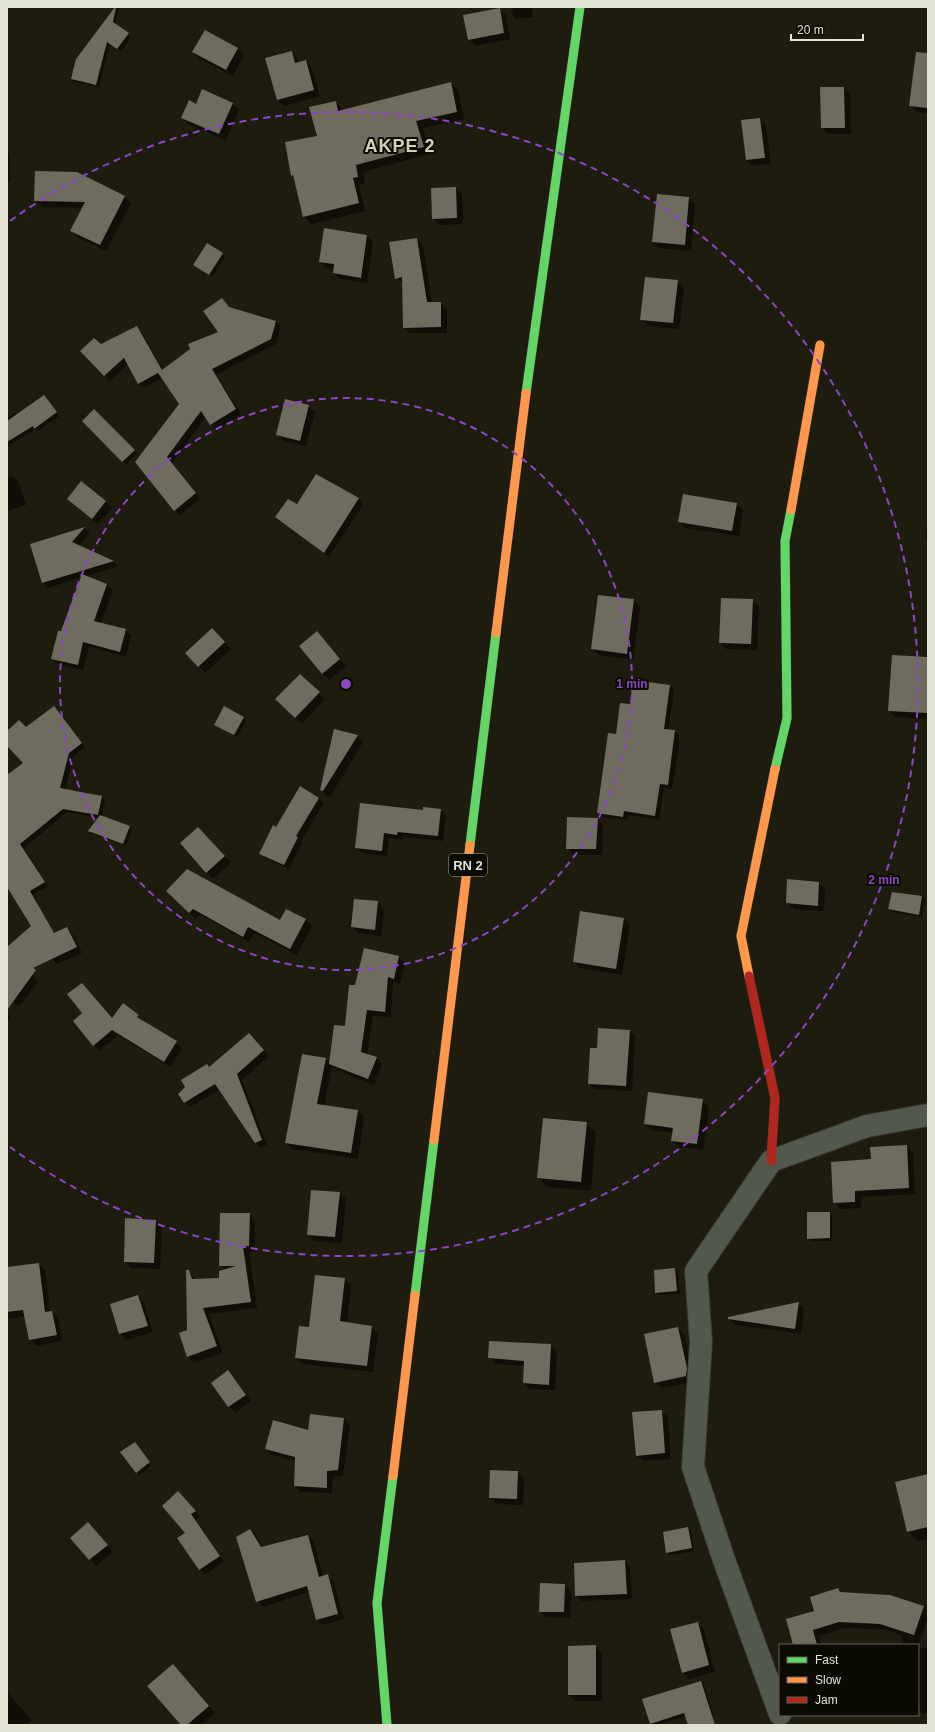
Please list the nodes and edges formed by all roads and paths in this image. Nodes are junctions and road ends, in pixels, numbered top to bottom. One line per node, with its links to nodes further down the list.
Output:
1 (580, 7): 6 (main road, RN 2)
2 (820, 345): 4 (main road)
3 (928, 1115): 4 (street)
4 (772, 1161): 5 (street)
5 (779, 1711)
6 (387, 1725)

